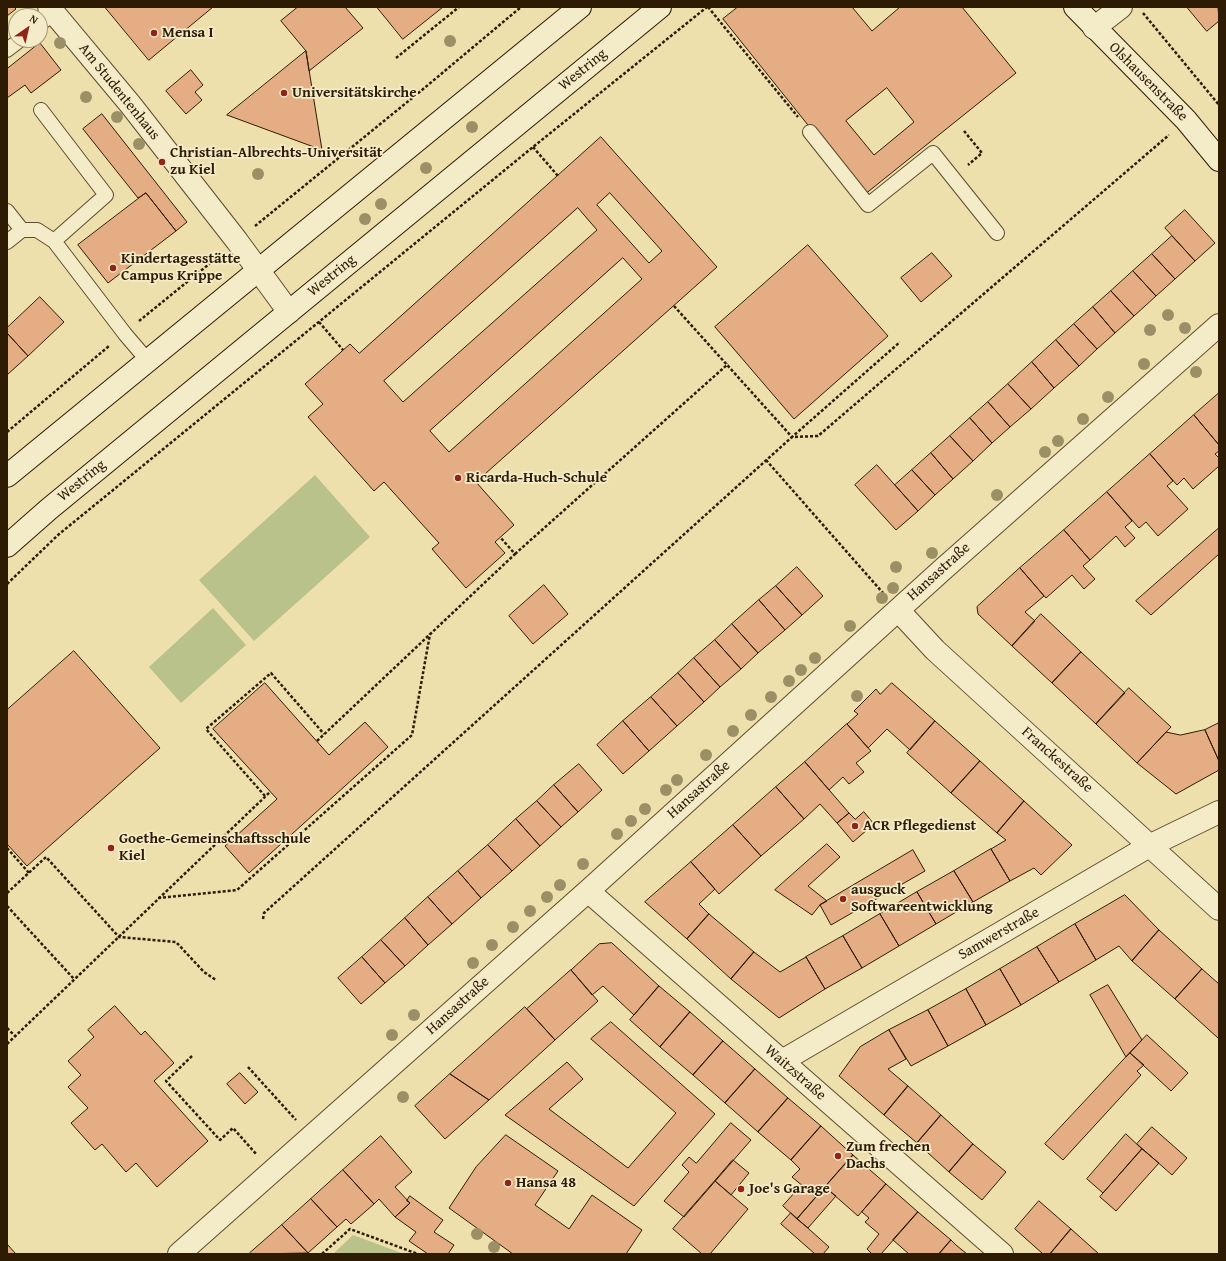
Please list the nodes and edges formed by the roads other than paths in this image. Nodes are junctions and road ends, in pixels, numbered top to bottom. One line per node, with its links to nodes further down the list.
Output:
1 (580, 7): 15 (street)
2 (660, 7): 16 (street, Westring)
3 (1075, 7): 6 (street, Olshausenstraße)
4 (1121, 7): 6 (street)
5 (48, 15): 15 (street, Am Studentenhaus)
6 (1094, 28): 9 (street, Olshausenstraße)
7 (41, 110): 13 (lane)
8 (810, 132): 12 (lane)
9 (1219, 160)
10 (7, 210): 11 (lane)
11 (22, 230): 13 (lane); 14 (lane)
12 (997, 233)
13 (54, 241): 18 (lane)
14 (7, 242)
15 (258, 271): 16 (street, Am Studentenhaus); 18 (street)
16 (289, 312): 20 (street, Westring)
17 (1219, 325): 21 (street, Hansastraße)
18 (148, 361): 19 (street)
19 (7, 476)
20 (7, 546)
21 (898, 610): 23 (street, Franckestraße); 24 (street, Hansastraße)
22 (1219, 812): 23 (street, Samwerstraße)
23 (1151, 845): 25 (street, Franckestraße); 26 (street, Samwerstraße)
24 (588, 891): 26 (street, Waitzstraße); 27 (street, Hansastraße)
25 (1219, 909)
26 (782, 1061): 28 (street, Waitzstraße)
27 (179, 1254)
28 (1002, 1254)

